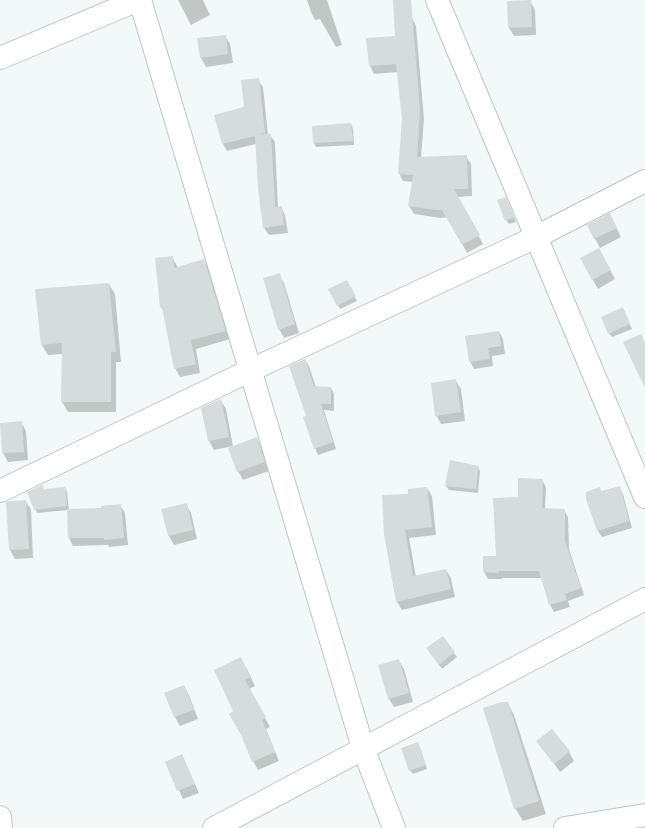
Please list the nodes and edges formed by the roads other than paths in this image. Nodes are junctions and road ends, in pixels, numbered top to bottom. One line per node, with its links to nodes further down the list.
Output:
1 (139, 0): 3 (street); 6 (street)
2 (437, 0): 5 (street)
3 (0, 58)
4 (645, 181): 5 (street)
5 (536, 237): 6 (street); 8 (street)
6 (251, 370): 7 (street); 10 (street)
7 (0, 491)
8 (645, 497)
9 (645, 599): 10 (street)
10 (363, 748): 14 (street); 15 (street)
11 (645, 815): 16 (street)
12 (0, 817): 13 (street)
13 (1, 828)
14 (214, 828)
15 (394, 828)
16 (565, 828)

